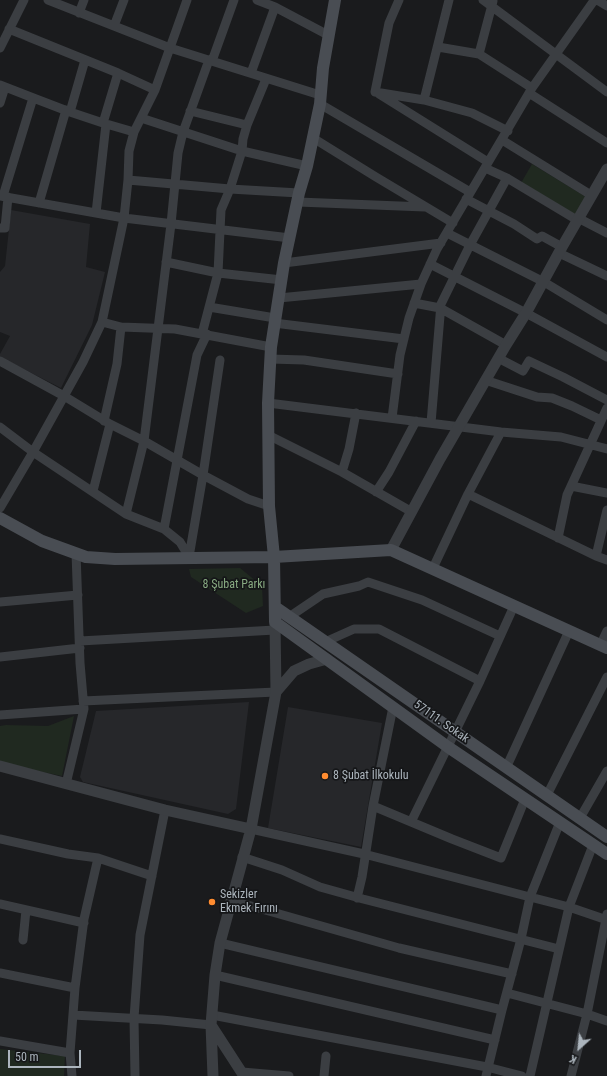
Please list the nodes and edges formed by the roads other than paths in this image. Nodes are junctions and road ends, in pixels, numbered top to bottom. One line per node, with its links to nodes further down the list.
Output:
1 (24, 0): 19 (street)
2 (48, 0): 17 (street)
3 (84, 0): 17 (street)
4 (124, 0): 18 (street)
5 (187, 0): 23 (street)
6 (234, 0): 27 (street)
7 (257, 0): 16 (street)
8 (331, 0): 20 (main road)
9 (335, 0): 20 (main road)
10 (400, 0): 34 (street)
11 (449, 0): 21 (street)
12 (483, 0): 14 (street)
13 (594, 1): 15 (street); 25 (street)
14 (492, 3): 24 (street); 25 (street)
15 (607, 6)
16 (274, 7): 20 (street); 29 (street)
17 (79, 13): 18 (street)
18 (114, 26): 23 (street)
19 (10, 29): 22 (street); 26 (street)
20 (328, 35): 37 (main road)
21 (438, 47): 24 (street); 38 (street)
22 (0, 48)
23 (170, 48): 27 (street); 32 (street)
24 (479, 54): 33 (street)
25 (557, 54): 33 (street); 35 (street)
26 (85, 60): 28 (street); 40 (street)
27 (210, 60): 29 (street); 41 (street)
28 (118, 73): 32 (street); 43 (street)
29 (251, 74): 30 (street)
30 (266, 79): 37 (street); 44 (street)
31 (2, 86): 36 (street); 39 (street)
32 (155, 90): 42 (street)
33 (531, 90): 45 (street); 50 (street)
34 (375, 92): 38 (street); 52 (street)
35 (607, 92)
36 (33, 98): 40 (street); 59 (street)
37 (320, 99): 48 (main road); 60 (street)
38 (424, 100): 45 (street)
39 (0, 103)
40 (68, 111): 43 (street); 63 (street)
41 (190, 111): 44 (street); 47 (street)
42 (141, 118): 46 (street); 47 (street)
43 (105, 124): 46 (street); 66 (street)
44 (247, 125): 51 (street)
45 (508, 131): 49 (street)
46 (134, 132): 56 (street)
47 (183, 132): 51 (street); 57 (street)
48 (313, 138): 53 (main road); 64 (street)
49 (502, 140): 52 (street); 61 (street)
50 (607, 143)
51 (242, 150): 53 (street); 58 (street)
52 (486, 165): 55 (street); 60 (street)
53 (307, 166): 62 (main road)
54 (606, 172): 61 (street)
55 (507, 178): 65 (street); 68 (street)
56 (128, 180): 57 (street); 67 (street)
57 (175, 184): 58 (street); 70 (street)
58 (230, 190): 62 (street); 72 (street)
59 (4, 196): 63 (street); 71 (street)
60 (468, 196): 65 (street); 69 (street)
61 (591, 196): 68 (street)
62 (299, 197): 64 (street); 75 (main road)
63 (39, 203): 66 (street)
64 (426, 207): 69 (street)
65 (490, 212): 77 (street); 78 (street)
66 (96, 213): 67 (street)
67 (124, 218): 70 (street); 95 (street)
68 (578, 219): 74 (street); 78 (street)
69 (453, 222): 73 (street)
70 (171, 224): 72 (street); 79 (street)
71 (0, 228)
72 (220, 230): 75 (street); 82 (street)
73 (447, 233): 76 (street); 77 (street)
74 (607, 233)
75 (290, 238): 80 (main road)
76 (441, 243): 80 (street); 81 (street)
77 (470, 245): 84 (street); 86 (street)
78 (560, 250): 83 (street); 86 (street)
79 (166, 262): 82 (street); 97 (street)
80 (284, 263): 85 (main road)
81 (430, 264): 84 (street); 87 (street)
82 (218, 273): 85 (street); 90 (street)
83 (607, 276)
84 (454, 277): 91 (street); 92 (street)
85 (282, 280): 88 (main road)
86 (544, 282): 92 (street); 94 (street)
87 (421, 284): 88 (street); 89 (street)
88 (279, 298): 93 (main road)
89 (414, 303): 91 (street); 99 (street)
90 (209, 307): 93 (street); 98 (street)
91 (440, 308): 100 (street); 117 (street)
92 (526, 313): 100 (street); 103 (street)
93 (275, 320): 99 (street); 101 (main road)
94 (607, 320)
95 (102, 322): 96 (street); 108 (street)
96 (121, 327): 97 (street); 116 (street)
97 (157, 328): 98 (street); 122 (street)
98 (204, 334): 101 (street); 126 (street)
99 (404, 339): 106 (street)
100 (506, 345): 102 (street)
101 (270, 353): 106 (street); 110 (main road)
102 (498, 358): 107 (street); 109 (street)
103 (607, 358)
104 (220, 360): 128 (street)
105 (0, 361): 108 (street)
106 (398, 374): 113 (street)
107 (485, 380): 114 (street); 118 (street)
108 (64, 396): 116 (street); 125 (street)
109 (607, 400)
110 (268, 403): 112 (street); 121 (main road)
111 (607, 408): 114 (street)
112 (356, 413): 113 (street); 127 (street)
113 (392, 418): 115 (street)
114 (601, 420): 123 (street)
115 (416, 421): 117 (street); 131 (street)
116 (107, 422): 122 (street); 130 (street)
117 (431, 423): 118 (street)
118 (459, 426): 120 (street); 137 (street)
119 (0, 427): 125 (street)
120 (500, 432): 123 (street); 133 (street)
121 (268, 435): 127 (street); 134 (main road)
122 (144, 441): 126 (street); 138 (street)
123 (589, 445): 124 (street); 129 (street)
124 (607, 449)
125 (34, 452): 130 (street); 135 (street)
126 (177, 461): 128 (street); 140 (street)
127 (342, 472): 131 (street)
128 (203, 475): 134 (street); 146 (street)
129 (571, 486): 132 (street); 141 (street)
130 (93, 492): 138 (street)
131 (376, 492): 137 (street)
132 (607, 493)
133 (468, 494): 141 (street); 148 (street)
134 (269, 506): 145 (main road)
135 (0, 508)
136 (607, 510): 144 (street)
137 (412, 512): 142 (street)
138 (126, 514): 140 (street)
139 (0, 518): 143 (main road)
140 (164, 530): 146 (street)
141 (558, 538): 144 (street)
142 (391, 550): 145 (main road); 148 (main road)
143 (76, 553): 146 (main road); 149 (street)
144 (596, 556): 147 (street)
145 (274, 557): 146 (main road); 152 (main road)
146 (189, 558)
147 (607, 560)
148 (433, 568): 151 (main road)
149 (78, 595): 150 (street); 159 (street)
150 (0, 602)
151 (514, 606): 156 (main road); 157 (street)
152 (275, 607): 153 (main road, 57111. Sokak); 154 (main road)
153 (289, 617): 157 (street); 158 (main road, 57111. Sokak)
154 (275, 626): 159 (street); 162 (main road); 165 (street)
155 (607, 631): 160 (street)
156 (569, 632): 160 (main road); 172 (street)
157 (500, 636): 164 (street)
158 (325, 642): 164 (street); 169 (main road, 57111. Sokak)
159 (80, 644): 161 (street); 166 (street)
160 (604, 647)
161 (0, 657)
162 (327, 659): 165 (street); 167 (main road)
163 (607, 677): 175 (street)
164 (480, 681): 169 (street)
165 (276, 692): 166 (street); 182 (street)
166 (83, 705): 168 (street); 174 (street)
167 (393, 707): 170 (main road); 177 (street)
168 (0, 715)
169 (455, 732): 170 (street); 172 (main road, 57111. Sokak)
170 (448, 747): 176 (main road); 180 (street)
171 (0, 766): 174 (street)
172 (506, 768): 175 (main road, 57111. Sokak)
173 (607, 771): 179 (street)
174 (66, 784): 178 (street)
175 (547, 795): 179 (main road, 57111. Sokak)
176 (525, 799): 180 (street); 181 (main road)
177 (373, 806): 180 (street); 186 (street)
178 (165, 810): 182 (street); 190 (street)
179 (580, 818): 183 (main road, 57111. Sokak)
180 (411, 822)
181 (560, 822): 185 (main road); 191 (street)
182 (251, 828): 186 (street); 188 (street)
183 (607, 837)
184 (0, 838): 189 (street)
185 (594, 845): 187 (main road); 195 (street)
186 (364, 854): 191 (street); 192 (street)
187 (607, 854)
188 (242, 857): 192 (street); 193 (street)
189 (98, 858): 190 (street); 198 (street)
190 (152, 876): 212 (street)
191 (530, 896): 195 (street); 199 (street)
192 (357, 898): 199 (street)
193 (230, 900): 201 (street); 204 (street)
194 (0, 904): 196 (street)
195 (569, 907): 197 (street); 202 (street)
196 (26, 910): 198 (street); 200 (street)
197 (606, 918): 210 (street)
198 (84, 923): 206 (street)
199 (521, 939): 202 (street); 204 (street)
200 (23, 940)
201 (220, 943): 205 (street); 209 (street)
202 (559, 949): 208 (street)
203 (0, 973): 206 (street)
204 (512, 974): 207 (street)
205 (215, 975): 213 (street); 215 (street)
206 (76, 988): 211 (street)
207 (507, 993): 208 (street); 209 (street)
208 (546, 1004): 210 (street); 227 (street)
209 (502, 1010): 215 (street)
210 (587, 1014): 214 (street); 228 (street)
211 (73, 1015): 212 (street); 217 (street)
212 (134, 1018): 213 (street); 222 (street)
213 (211, 1020): 219 (street); 220 (street); 223 (street)
214 (607, 1021)
215 (495, 1040): 219 (street)
216 (0, 1041): 217 (street)
217 (70, 1053): 221 (street)
218 (326, 1056): 225 (street)
219 (487, 1072): 226 (street)
220 (243, 1074): 224 (street)
221 (72, 1076)
222 (135, 1076)
223 (213, 1076)
224 (288, 1076)
225 (324, 1076)
226 (522, 1076)
227 (530, 1076)
228 (572, 1076)

